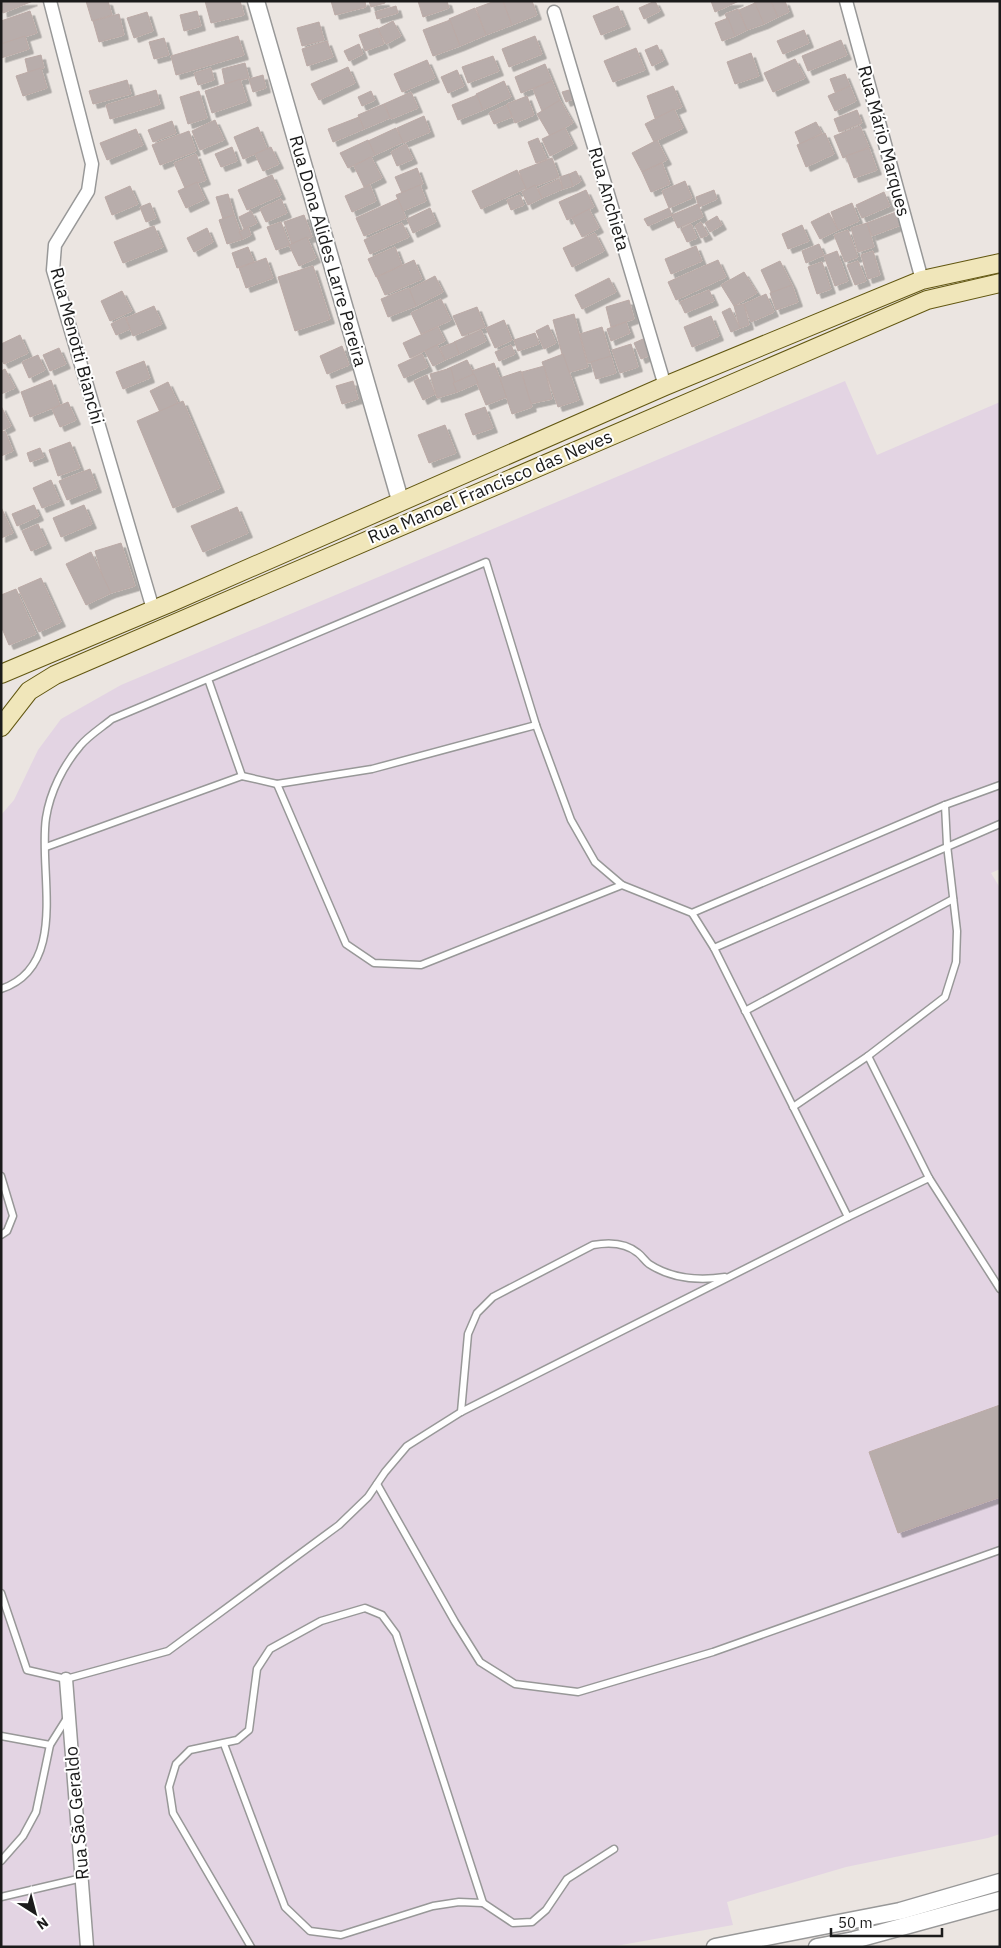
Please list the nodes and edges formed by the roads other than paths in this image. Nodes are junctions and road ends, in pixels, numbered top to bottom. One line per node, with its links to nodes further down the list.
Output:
1 (50, 1): 10 (street, Rua Menotti Bianchi)
2 (256, 1): 9 (street, Rua Dona Alides Larre Pereira)
3 (846, 1): 6 (street, Rua Mário Marques)
4 (554, 12): 8 (street, Rua Anchieta)
5 (1000, 263): 6 (main road, Rua Manoel Francisco das Neves)
6 (922, 280): 8 (main road, Rua Manoel Francisco das Neves)
7 (1000, 283): 14 (main road, Rua Manoel Francisco das Neves)
8 (665, 386): 9 (main road, Rua Manoel Francisco das Neves)
9 (400, 500): 10 (main road, Rua Manoel Francisco das Neves)
10 (153, 609): 11 (main road, Rua Manoel Francisco das Neves)
11 (1, 674)
12 (208, 679): 13 (lane); 15 (lane); 21 (lane)
13 (536, 725): 16 (lane); 22 (lane)
14 (1, 727)
15 (242, 776): 16 (lane); 21 (lane)
16 (278, 784): 22 (lane)
17 (1000, 785): 18 (lane)
18 (945, 805): 20 (lane); 24 (lane)
19 (1000, 824): 20 (lane)
20 (947, 845): 23 (lane); 25 (lane)
21 (46, 847): 26 (lane)
22 (622, 885): 24 (lane)
23 (952, 899): 27 (lane); 28 (lane)
24 (692, 914): 25 (lane)
25 (714, 948): 27 (lane)
26 (1, 989)
27 (746, 1011): 29 (lane)
28 (868, 1056): 29 (lane); 31 (lane)
29 (793, 1107): 32 (lane)
30 (1, 1176): 33 (lane)
31 (929, 1178): 32 (lane); 35 (lane)
32 (848, 1217): 34 (lane)
33 (1, 1235)
34 (733, 1275): 36 (lane); 36 (lane)
35 (1000, 1289)
36 (461, 1412): 37 (lane)
37 (377, 1484): 38 (lane); 40 (lane)
38 (1000, 1550)
39 (1, 1593): 40 (lane)
40 (66, 1680): 41 (street, Rua São Geraldo)
41 (69, 1714): 44 (lane); 47 (street, Rua São Geraldo)
42 (1, 1736): 44 (lane)
43 (224, 1744): 51 (lane); 51 (lane); 53 (lane)
44 (50, 1745): 46 (lane)
45 (614, 1849): 51 (lane)
46 (1, 1861)
47 (83, 1878): 49 (lane); 52 (street, Rua São Geraldo)
48 (1000, 1882): 54 (street)
49 (1, 1897)
50 (1000, 1900): 55 (street)
51 (483, 1903)
52 (88, 1947)
53 (251, 1947)
54 (715, 1947)
55 (817, 1947)

